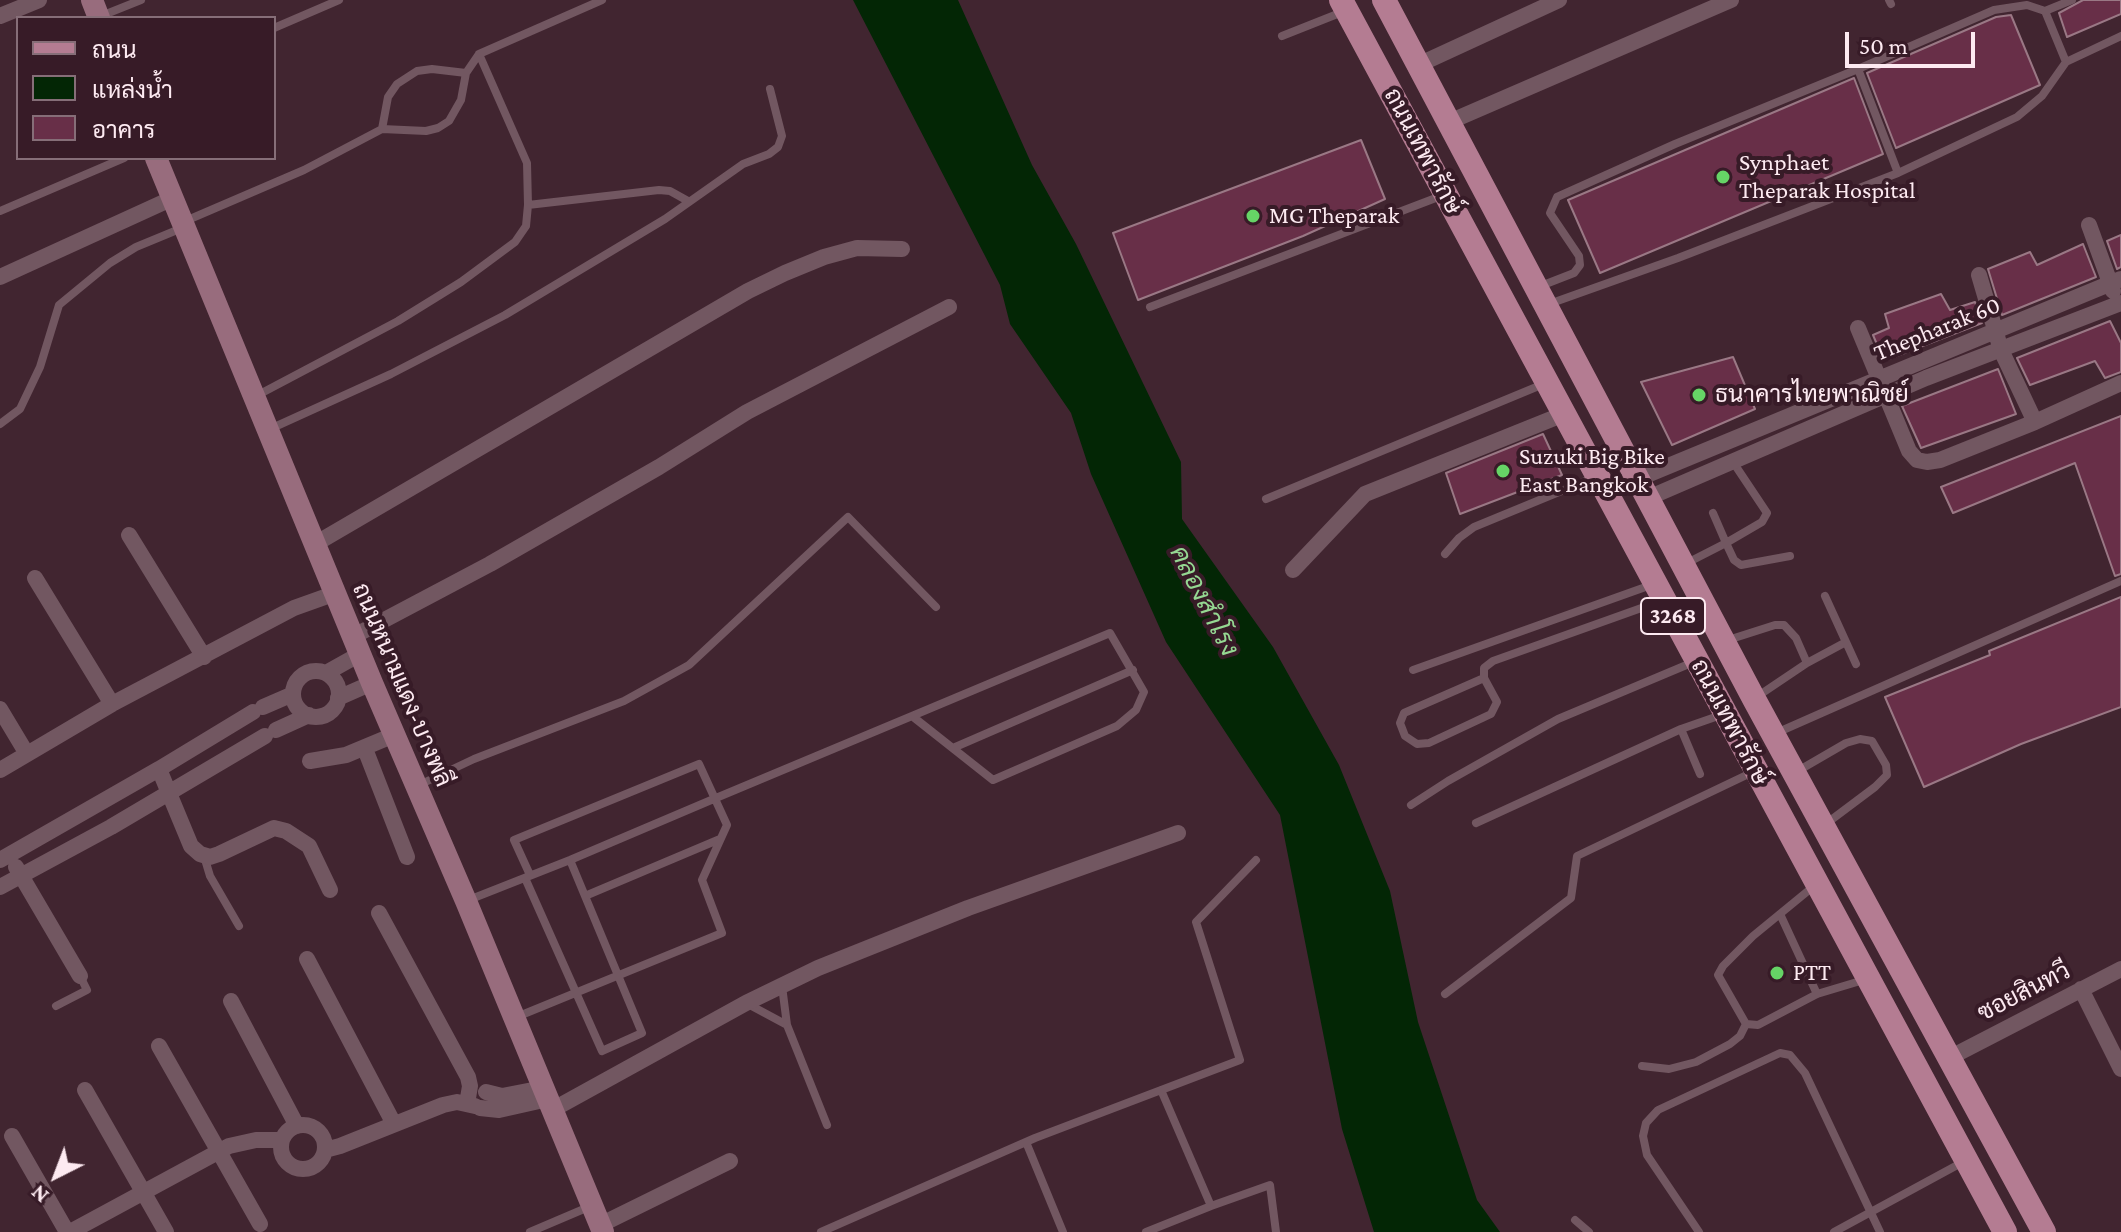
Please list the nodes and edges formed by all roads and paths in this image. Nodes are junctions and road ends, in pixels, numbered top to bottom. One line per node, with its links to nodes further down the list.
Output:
1 (39, 0): 11 (street)
2 (141, 0): 12 (lane)
3 (339, 0): 13 (lane)
4 (602, 0): 16 (lane)
5 (1384, 0): 18 (main road, ถนนเทพารักษ์ / 3268)
6 (1559, 0): 18 (street)
7 (1731, 0): 22 (street)
8 (2072, 0): 10 (lane)
9 (1344, 5): 14 (lane); 27 (main road, ถนนเทพารักษ์ / 3268)
10 (2045, 11): 17 (lane); 19 (lane)
11 (0, 16)
12 (104, 16)
13 (276, 27)
14 (1282, 36)
15 (2121, 36): 17 (lane)
16 (479, 54): 20 (lane); 30 (lane)
17 (2066, 62): 26 (lane)
18 (1418, 65): 22 (main road, ถนนเทพารักษ์ / 3268)
19 (1858, 69): 26 (lane); 38 (lane)
20 (466, 73): 23 (lane); 23 (lane)
21 (770, 89): 29 (lane)
22 (1449, 122): 38 (main road, ถนนเทพารักษ์ / 3268)
23 (382, 129): 32 (lane)
24 (119, 160): 31 (lane)
25 (157, 160): 28 (main road, ถนนหนามแดง-บางพลี)
26 (1898, 173): 38 (lane)
27 (1446, 194): 41 (lane); 46 (main road, ถนนเทพารักษ์ / 3268)
28 (173, 198): 32 (main road, ถนนหนามแดง-บางพลี); 36 (street)
29 (688, 201): 30 (lane); 55 (lane)
30 (528, 205): 48 (lane)
31 (0, 211)
32 (184, 224): 48 (main road, ถนนหนามแดง-บางพลี); 54 (lane)
33 (2089, 225): 37 (street)
34 (902, 249): 63 (street)
35 (1979, 275): 43 (street)
36 (0, 277)
37 (2115, 281): 39 (street); 43 (street, Thepharak 60)
38 (1541, 296): 58 (main road, ถนนเทพารักษ์ / 3268)
39 (2120, 306): 44 (street, Thepharak 60)
40 (949, 307): 76 (street)
41 (1150, 307)
42 (1858, 328): 45 (street)
43 (1994, 331): 44 (street); 45 (street, Thepharak 60)
44 (2001, 350): 49 (street, Thepharak 60); 52 (street)
45 (1877, 379): 49 (street); 50 (street, Thepharak 60)
46 (1547, 383): 51 (main road, ถนนเทพารักษ์ / 3268); 59 (lane)
47 (2121, 383): 52 (street)
48 (255, 396): 55 (main road, ถนนหนามแดง-บางพลี)
49 (1886, 396): 52 (street); 53 (street, Thepharak 60)
50 (1813, 404): 53 (street); 58 (street, Thepharak 60)
51 (1564, 414): 57 (main road, ถนนเทพารักษ์ / 3268); 67 (street)
52 (2035, 422)
53 (1821, 423): 56 (street, Thepharak 60)
54 (0, 424)
55 (270, 429): 63 (main road, ถนนหนามแดง-บางพลี)
56 (1733, 461): 58 (street, Thepharak 60); 62 (lane)
57 (1598, 476): 64 (lane); 70 (main road, ถนนเทพารักษ์ / 3268)
58 (1643, 488): 66 (main road, ถนนเทพารักษ์ / 3268)
59 (1266, 499)
60 (1713, 513): 62 (lane)
61 (129, 535): 77 (street)
62 (1726, 543): 65 (lane); 66 (lane)
63 (315, 544): 71 (main road, ถนนหนามแดง-บางพลี)
64 (1445, 554)
65 (1790, 556)
66 (1684, 565): 74 (main road, ถนนเทพารักษ์ / 3268)
67 (1293, 570)
68 (35, 578): 89 (street)
69 (2121, 581): 95 (lane)
70 (1659, 592): 78 (main road, ถนนเทพารักษ์ / 3268); 82 (lane); 84 (lane)
71 (336, 593): 76 (main road, ถนนหนามแดง-บางพลี); 77 (street)
72 (1825, 596): 75 (lane)
73 (936, 607): 106 (lane)
74 (1723, 641): 79 (lane); 88 (main road, ถนนเทพารักษ์ / 3268)
75 (1846, 642): 79 (lane); 80 (lane)
76 (357, 645): 83 (street); 85 (main road, ถนนหนามแดง-บางพลี)
77 (204, 657): 89 (street)
78 (1697, 661): 91 (main road, ถนนเทพารักษ์ / 3268); 109 (lane)
79 (1807, 663): 88 (lane)
80 (1856, 664)
81 (1133, 670): 93 (lane); 97 (lane); 97 (lane)
82 (1413, 670)
83 (326, 673): 86 (street); 87 (street)
84 (1484, 678): 84 (lane)
85 (372, 683): 87 (street); 96 (main road, ถนนหนามแดง-บางพลี)
86 (293, 694): 92 (street); 101 (street)
87 (338, 698): 92 (street)
88 (1754, 699): 95 (main road, ถนนเทพารักษ์ / 3268)
89 (112, 704): 99 (street)
90 (0, 709): 99 (street)
91 (1725, 713): 94 (lane); 103 (main road, ถนนเทพารักษ์ / 3268)
92 (309, 715): 107 (street)
93 (912, 716): 97 (lane); 108 (lane)
94 (1681, 729): 105 (lane); 110 (lane)
95 (1773, 734): 104 (main road, ถนนเทพารักษ์ / 3268)
96 (394, 735): 98 (street); 106 (main road, ถนนหนามแดง-บางพลี)
97 (953, 748)
98 (365, 749): 100 (street); 116 (street)
99 (27, 754): 102 (street)
100 (310, 761)
101 (159, 769): 107 (street); 115 (street)
102 (0, 770)
103 (1756, 771): 121 (main road, ถนนเทพารักษ์ / 3268); 137 (lane)
104 (1794, 773): 111 (main road, ถนนเทพารักษ์ / 3268); 111 (lane)
105 (1700, 774)
106 (416, 786): 125 (main road, ถนนหนามแดง-บางพลี)
107 (171, 793): 114 (street); 119 (street)
108 (716, 798): 113 (lane); 117 (lane); 120 (lane)
109 (1411, 805)
110 (1476, 823)
111 (1823, 826): 146 (main road, ถนนเทพารักษ์ / 3268)
112 (1178, 833): 134 (street)
113 (721, 838): 124 (lane); 132 (lane)
114 (204, 856): 123 (street); 128 (lane)
115 (5, 857): 119 (street)
116 (407, 857)
117 (570, 860): 120 (lane); 124 (lane)
118 (1256, 860): 150 (lane)
119 (20, 876): 122 (street); 131 (street)
120 (528, 876): 125 (lane); 136 (lane)
121 (1818, 883): 127 (lane); 133 (main road, ถนนเทพารักษ์ / 3268)
122 (0, 887)
123 (330, 890)
124 (585, 896): 132 (lane)
125 (466, 901): 142 (main road, ถนนหนามแดง-บางพลี)
126 (379, 913): 151 (street)
127 (1780, 914): 138 (lane); 143 (lane)
128 (239, 926)
129 (307, 959): 153 (street)
130 (2121, 969): 135 (street, ซอยสินทวี)
131 (80, 976): 141 (lane)
132 (618, 978): 136 (lane); 136 (lane)
133 (1869, 979): 138 (lane); 161 (main road, ถนนเทพารักษ์ / 3268)
134 (782, 986): 140 (street); 144 (lane)
135 (2081, 989): 146 (street, ซอยสินทวี); 148 (street)
136 (577, 994): 142 (lane)
137 (1445, 994)
138 (1817, 994): 143 (lane)
139 (231, 1001): 155 (street)
140 (746, 1003): 144 (lane); 152 (street)
141 (56, 1006)
142 (514, 1018): 152 (main road, ถนนหนามแดง-บางพลี)
143 (1746, 1024): 147 (lane)
144 (787, 1025): 154 (lane)
145 (159, 1046): 160 (street)
146 (1949, 1058): 181 (main road, ถนนเทพารักษ์ / 3268)
147 (1642, 1066)
148 (2121, 1069)
149 (85, 1090): 163 (street)
150 (1161, 1090): 158 (lane); 164 (lane)
151 (476, 1097): 152 (street); 153 (street)
152 (548, 1099): 167 (main road, ถนนหนามแดง-บางพลี)
153 (394, 1124): 159 (street)
154 (827, 1125)
155 (297, 1126): 157 (street); 159 (street)
156 (12, 1136): 169 (street)
157 (282, 1140): 159 (street); 160 (street)
158 (1026, 1142): 172 (lane); 173 (lane)
159 (325, 1150)
160 (218, 1152): 163 (street); 168 (street)
161 (1967, 1160): 165 (lane); 180 (main road, ถนนเทพารักษ์ / 3268)
162 (730, 1161): 167 (street)
163 (143, 1192): 169 (street); 170 (street)
164 (1211, 1206): 174 (lane); 175 (lane)
165 (1871, 1212): 177 (lane); 178 (lane); 179 (lane)
166 (1575, 1220): 176 (lane)
167 (598, 1221): 171 (lane)
168 (260, 1224)
169 (68, 1232)
170 (166, 1232)
171 (530, 1232)
172 (821, 1232)
173 (1063, 1232)
174 (1146, 1232)
175 (1276, 1232)
176 (1589, 1232)
177 (1699, 1232)
178 (1834, 1232)
179 (1880, 1232)
180 (2005, 1232)
181 (2044, 1232)

